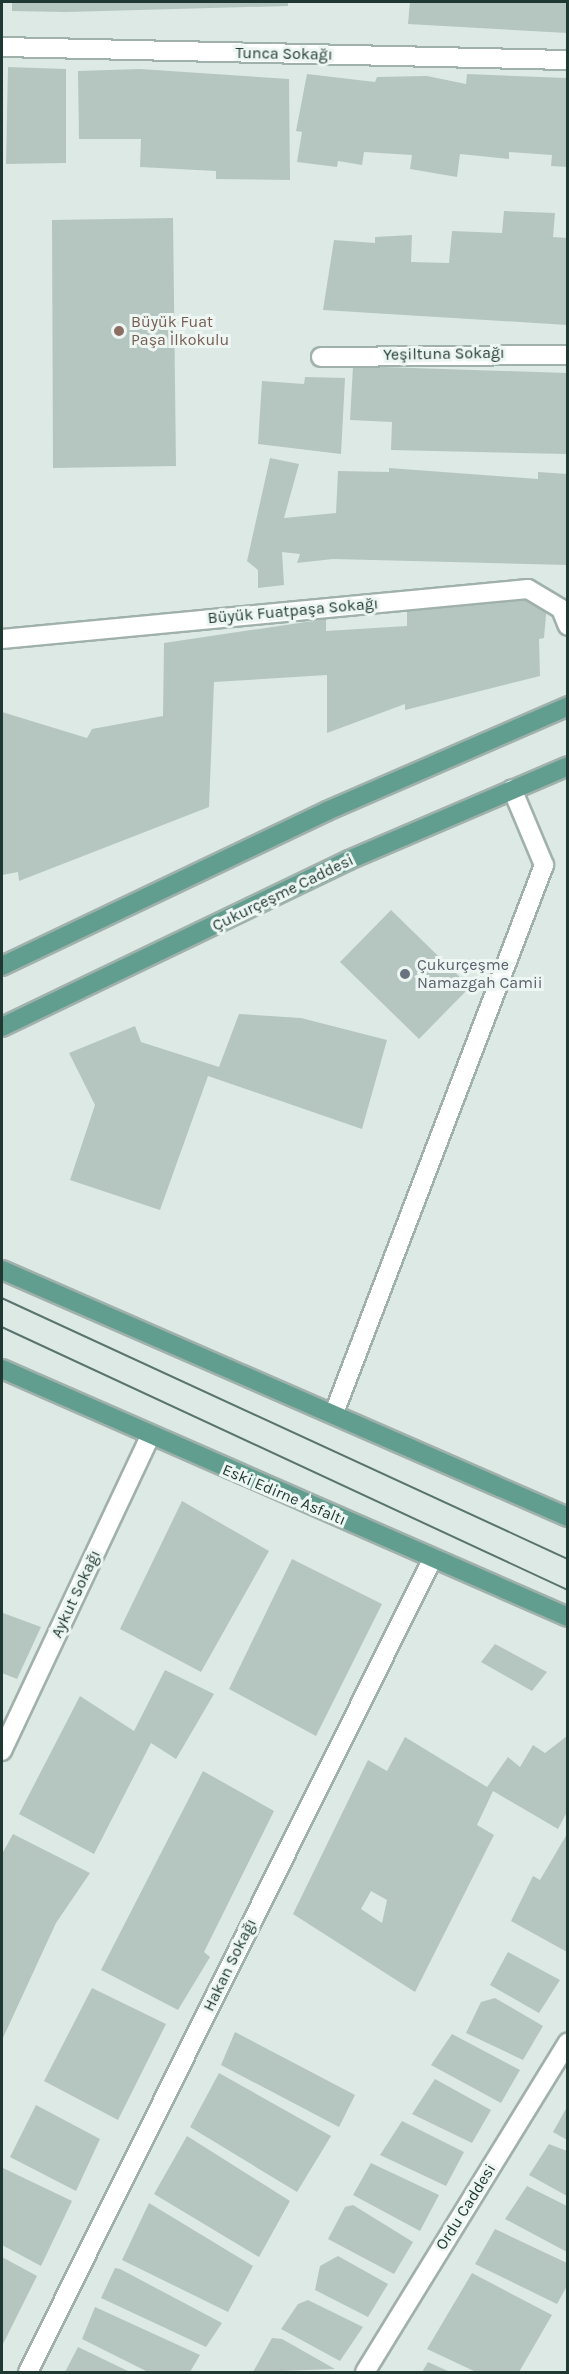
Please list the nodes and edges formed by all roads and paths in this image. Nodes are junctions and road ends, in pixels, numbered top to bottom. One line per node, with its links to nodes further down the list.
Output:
1 (2, 47): 2 (street, Tunca Sokağı)
2 (567, 60)
3 (567, 355): 4 (street, Yeşiltuna Sokağı)
4 (321, 357)
5 (567, 626): 6 (street, Büyük Fuatpaşa Sokağı)
6 (2, 639)
7 (567, 706): 11 (main road)
8 (567, 766): 9 (main road, Çukurçeşme Caddesi)
9 (512, 789): 13 (main road, Çukurçeşme Caddesi); 16 (street)
10 (2, 951): 11 (main road)
11 (27, 953): 12 (main road)
12 (2, 966)
13 (2, 1027)
14 (2, 1270): 16 (main road)
15 (2, 1369): 17 (main road, Eski Edirne Asfaltı)
16 (334, 1413): 18 (main road)
17 (150, 1437): 19 (main road, Eski Edirne Asfaltı); 21 (street, Aykut Sokağı)
18 (567, 1517)
19 (433, 1558): 20 (main road, Eski Edirne Asfaltı); 23 (street, Hakan Sokağı)
20 (567, 1617)
21 (2, 1751)
22 (567, 2042): 24 (street, Ordu Caddesi)
23 (28, 2373)
24 (365, 2373)

